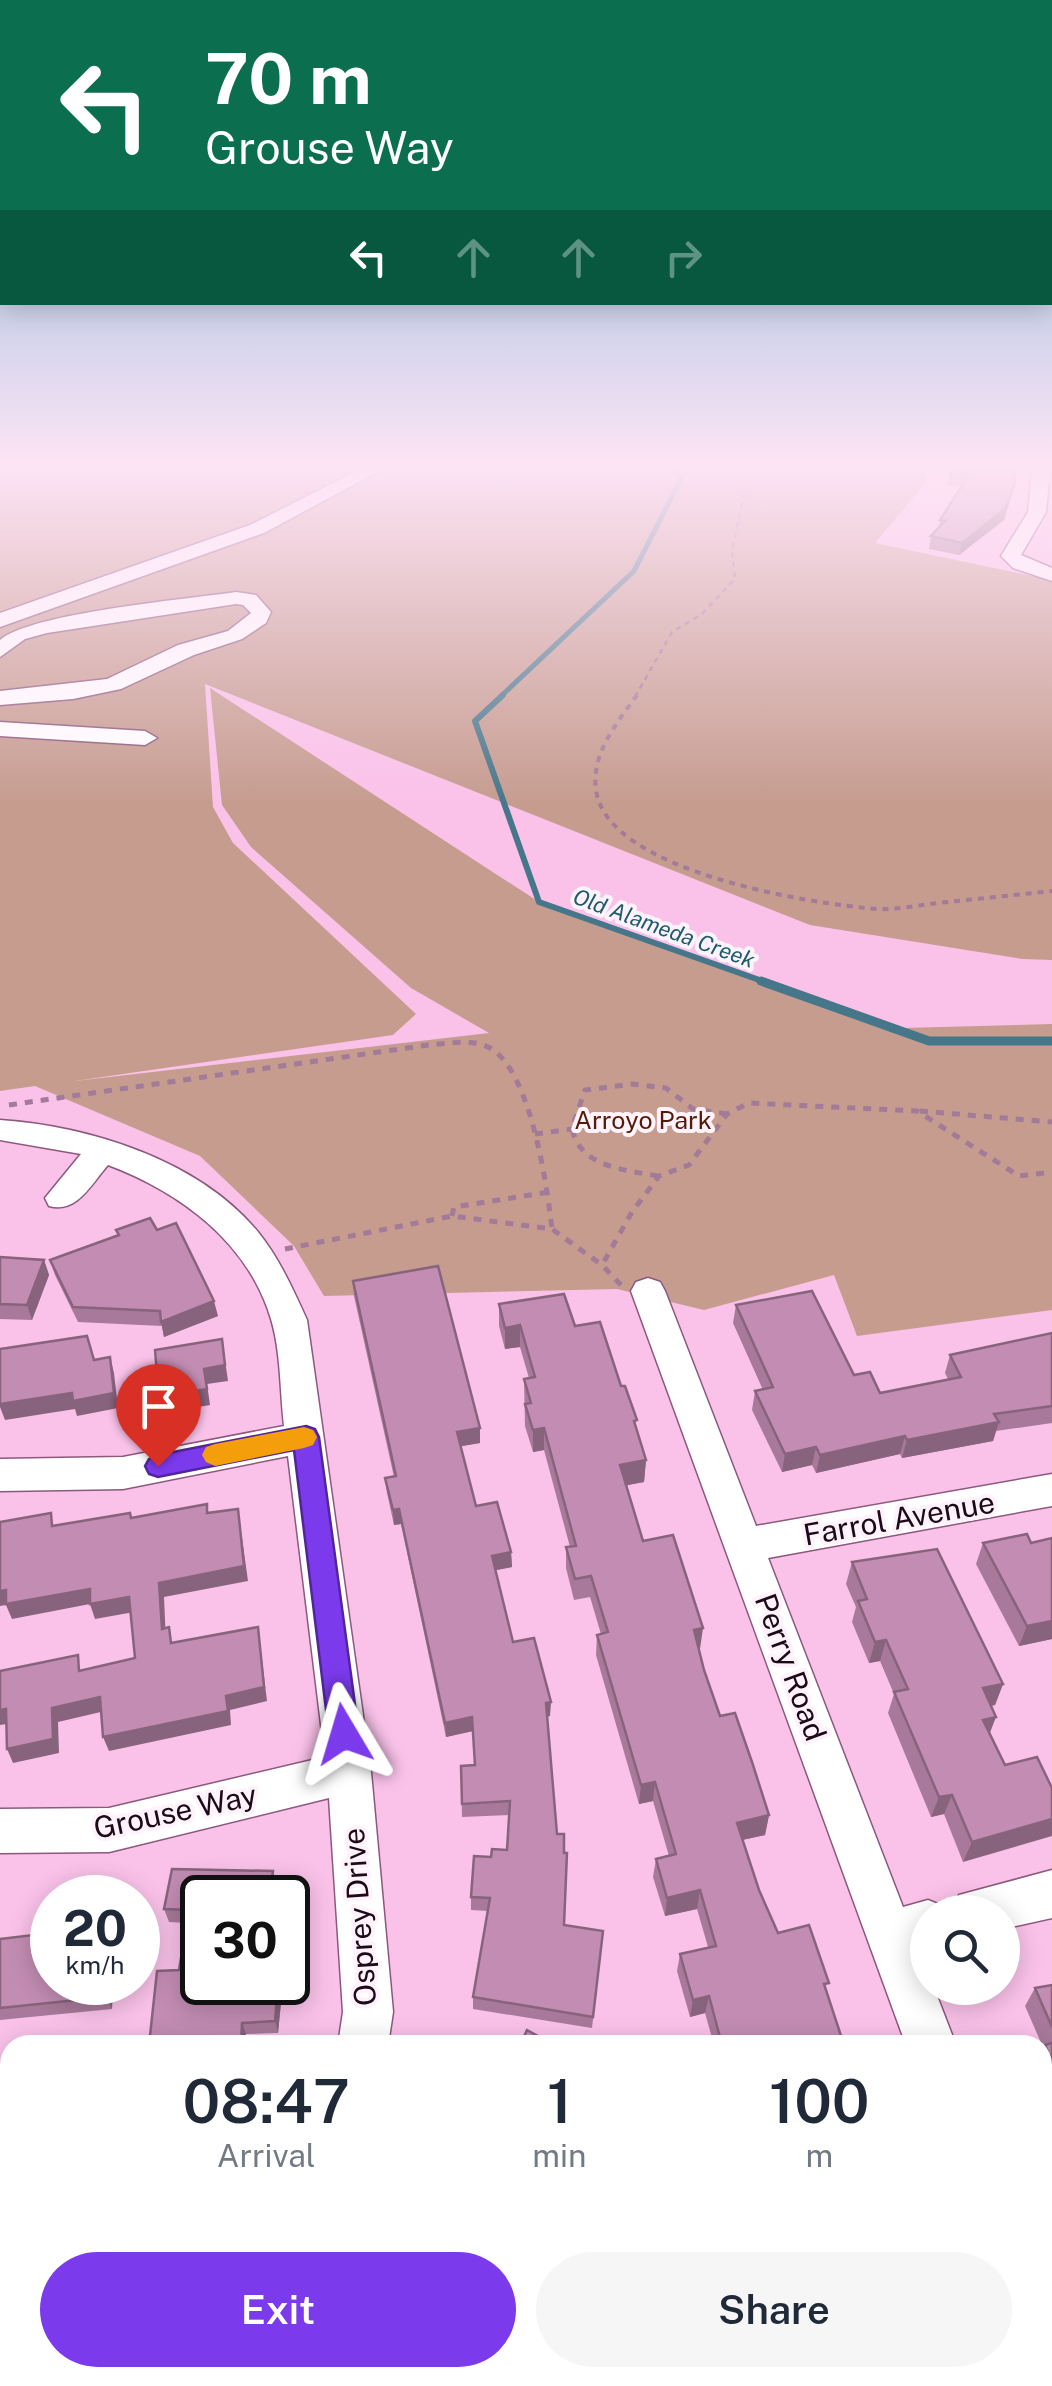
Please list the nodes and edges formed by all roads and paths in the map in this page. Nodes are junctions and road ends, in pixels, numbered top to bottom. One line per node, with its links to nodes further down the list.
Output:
1 (100, 581): 3 (street)
2 (733, 581): 8 (path)
3 (0, 622)
4 (0, 651): 5 (street)
5 (0, 698)
6 (0, 729): 7 (street)
7 (145, 738)
8 (1052, 891)
9 (0, 1106): 15 (path)
10 (917, 1111): 11 (path); 12 (path); 17 (path)
11 (726, 1114): 13 (path); 18 (path)
12 (1052, 1122)
13 (572, 1128): 15 (path); 18 (path)
14 (0, 1130): 16 (street, Osprey Drive)
15 (535, 1134): 19 (path)
16 (102, 1151): 20 (street); 23 (street, Osprey Drive)
17 (1052, 1172)
18 (659, 1176): 24 (path)
19 (549, 1192): 21 (path); 22 (path)
20 (60, 1198)
21 (452, 1216): 22 (path); 23 (path)
22 (552, 1230): 24 (path)
23 (257, 1258): 26 (street, Osprey Drive)
24 (602, 1265): 25 (path)
25 (635, 1288): 29 (street, Perry Road)
26 (306, 1437): 27 (street); 30 (street, Osprey Drive)
27 (0, 1475)
28 (1052, 1490): 29 (street, Farrol Avenue)
29 (746, 1545): 34 (street, Perry Road)
30 (349, 1772): 31 (street, Grouse Way); 35 (street, Osprey Drive)
31 (0, 1832)
32 (1052, 1894): 33 (street)
33 (1020, 1902)
34 (908, 1929): 36 (street, Perry Road)
35 (365, 2035)
36 (929, 2035)

